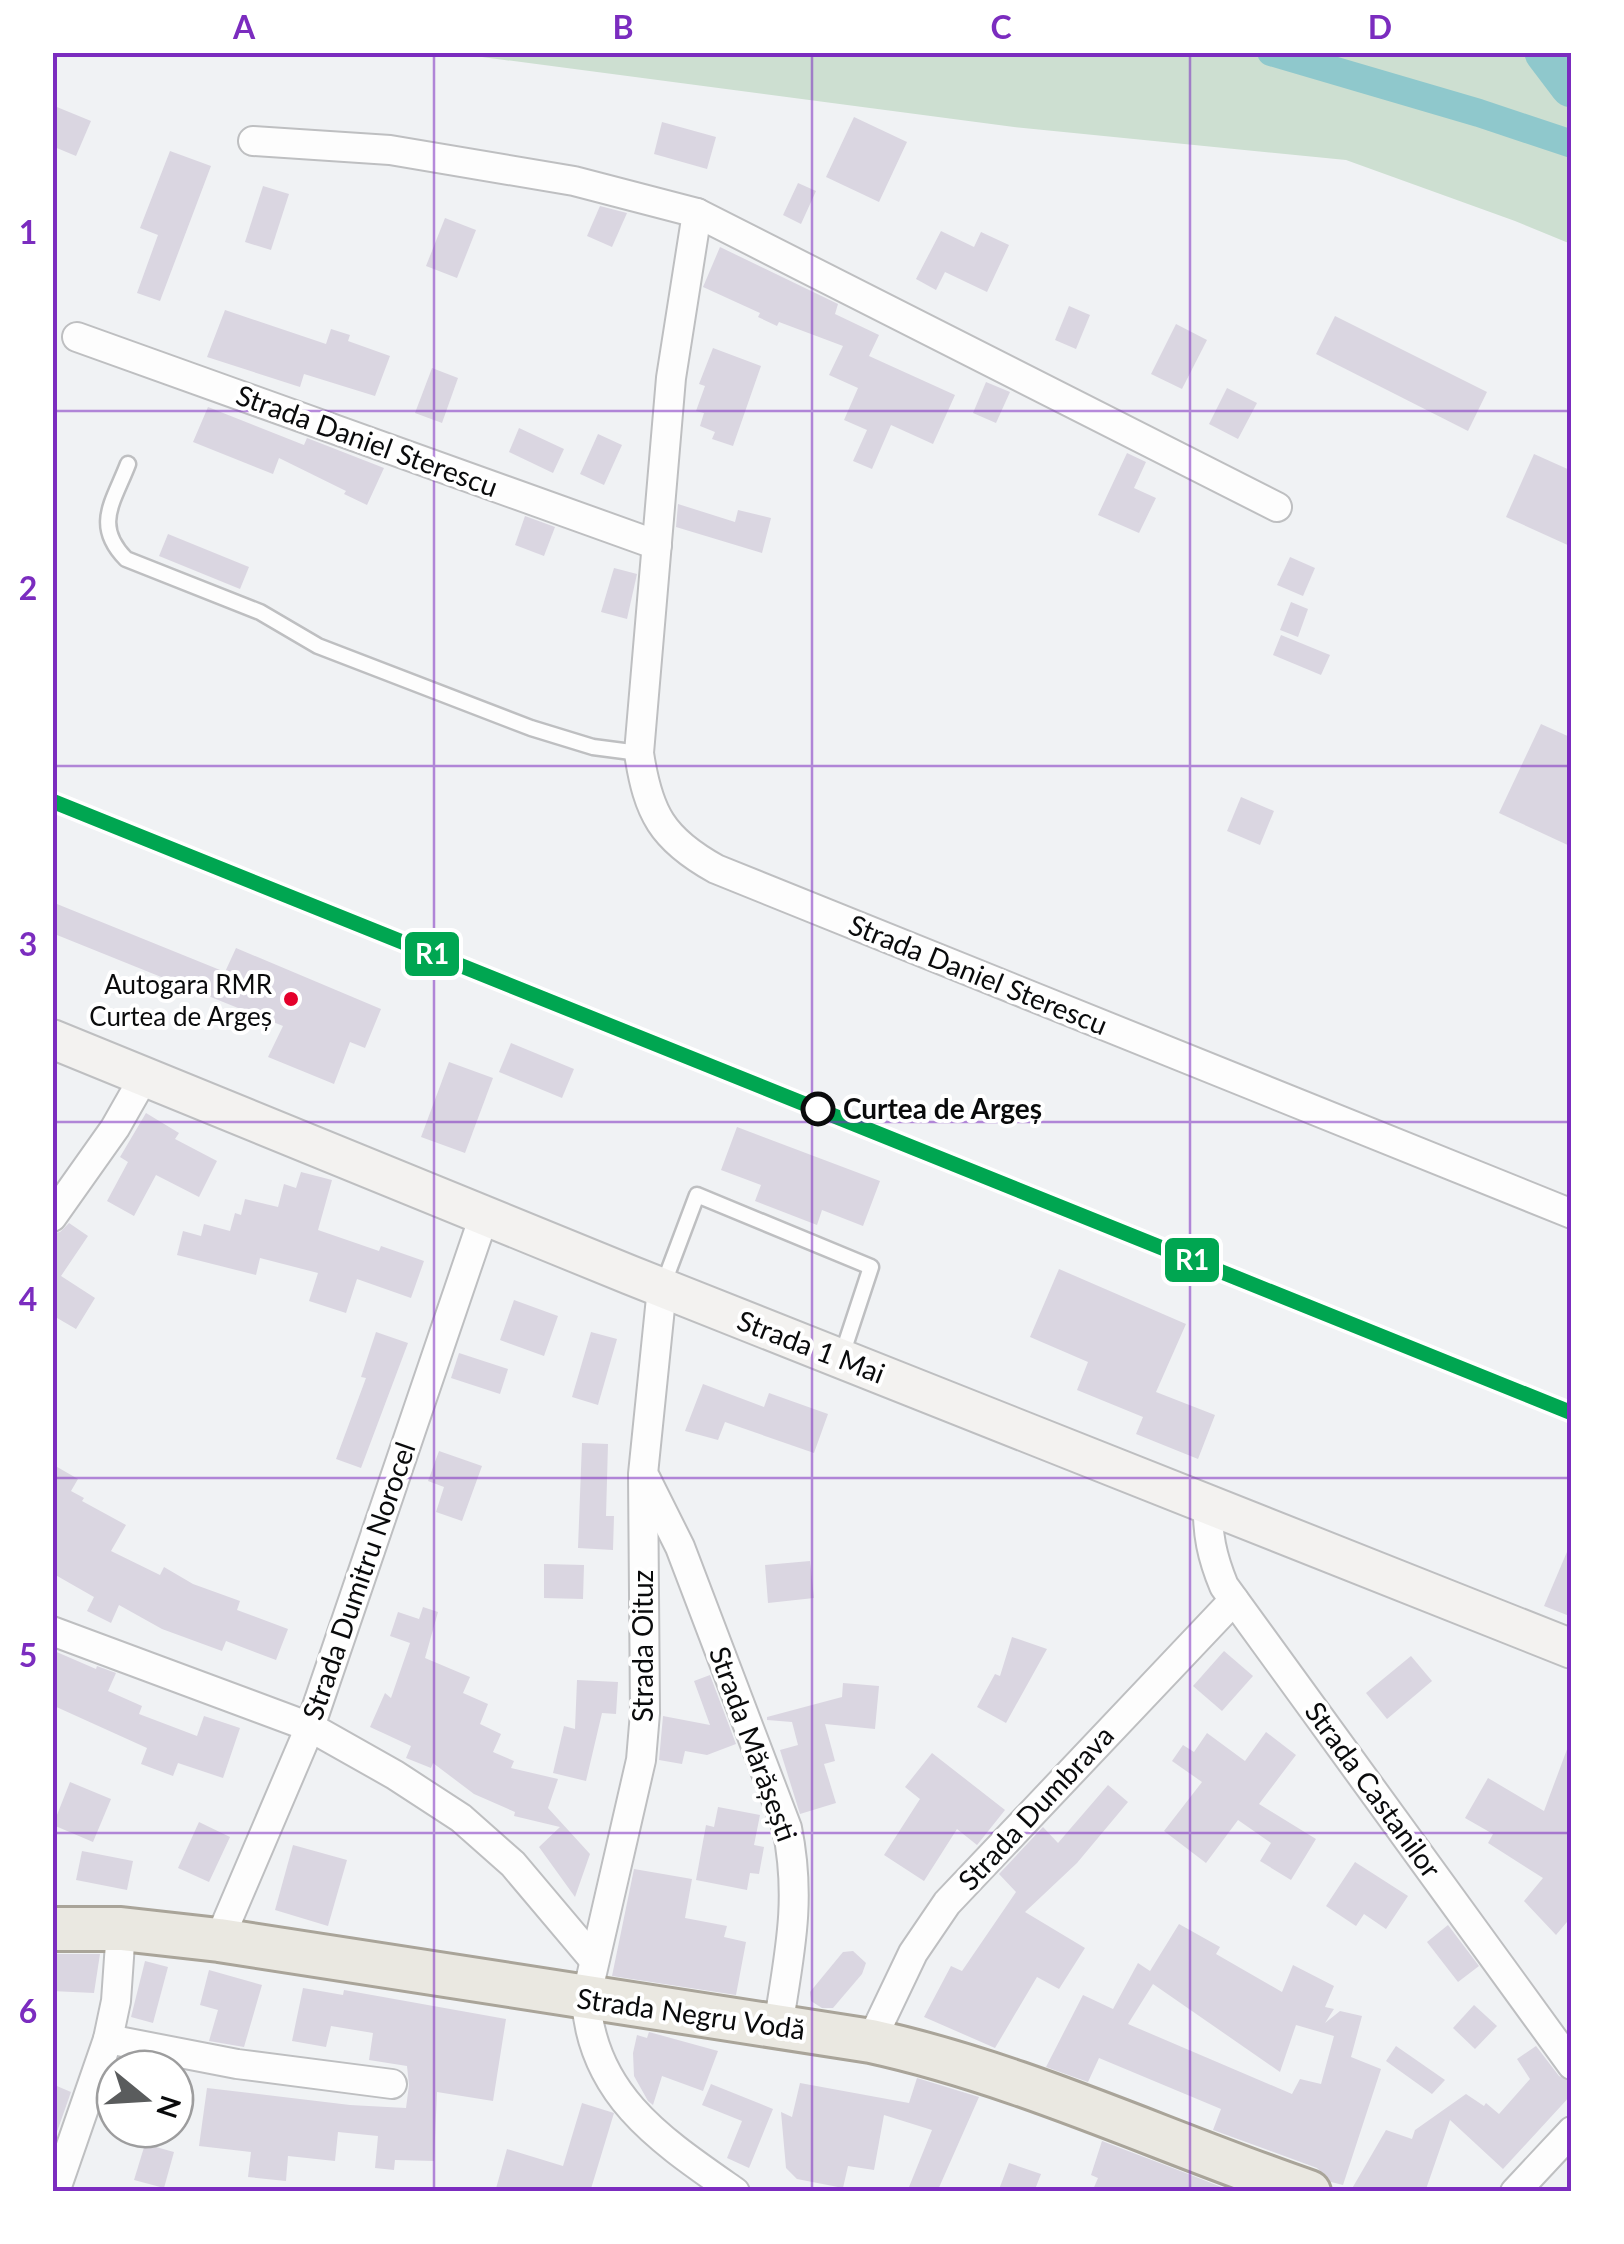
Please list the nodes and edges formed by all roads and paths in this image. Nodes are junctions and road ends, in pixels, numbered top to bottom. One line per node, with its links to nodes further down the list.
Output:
1 (253, 141): 2 (street)
2 (698, 213): 5 (street); 6 (street, Strada Daniel Sterescu)
3 (77, 337): 6 (street, Strada Daniel Sterescu)
4 (128, 464): 7 (lane)
5 (1277, 507)
6 (657, 545): 7 (street, Strada Daniel Sterescu)
7 (639, 753): 10 (street, Strada Daniel Sterescu)
8 (52, 1039): 9 (main road, Strada 1 Mai)
9 (144, 1077): 11 (main road, Strada 1 Mai); 12 (street)
10 (1572, 1214)
11 (484, 1216): 13 (main road, Strada 1 Mai); 22 (street, Strada Dumitru Norocel)
12 (52, 1217)
13 (662, 1288): 14 (main road, Strada 1 Mai); 14 (lane); 15 (street, Strada Oituz)
14 (841, 1358): 16 (main road, Strada 1 Mai)
15 (643, 1474): 17 (street, Strada Mărășești); 18 (street, Strada Oituz)
16 (1208, 1502): 19 (street, Strada Castanilor); 21 (main road, Strada 1 Mai)
17 (680, 1547): 18 (street); 27 (street, Strada Mărășești)
18 (644, 1558): 26 (street, Strada Oituz)
19 (1234, 1600): 29 (street, Strada Dumbrava); 30 (street, Strada Castanilor)
20 (52, 1631): 22 (street)
21 (1572, 1649)
22 (310, 1727): 25 (street, Strada Dumitru Norocel); 26 (street)
23 (52, 1929): 24 (main road, Strada Negru Vodă)
24 (122, 1929): 25 (main road, Strada Negru Vodă); 28 (street)
25 (219, 1940): 26 (main road, Strada Negru Vodă)
26 (590, 1979): 27 (main road, Strada Negru Vodă); 34 (street)
27 (778, 2027): 29 (main road, Strada Negru Vodă)
28 (108, 2039): 31 (street); 33 (street)
29 (871, 2041): 35 (main road, Strada Negru Vodă)
30 (1572, 2065)
31 (392, 2084)
32 (1572, 2131): 36 (street)
33 (56, 2183)
34 (735, 2192)
35 (1309, 2192)
36 (1515, 2192)

